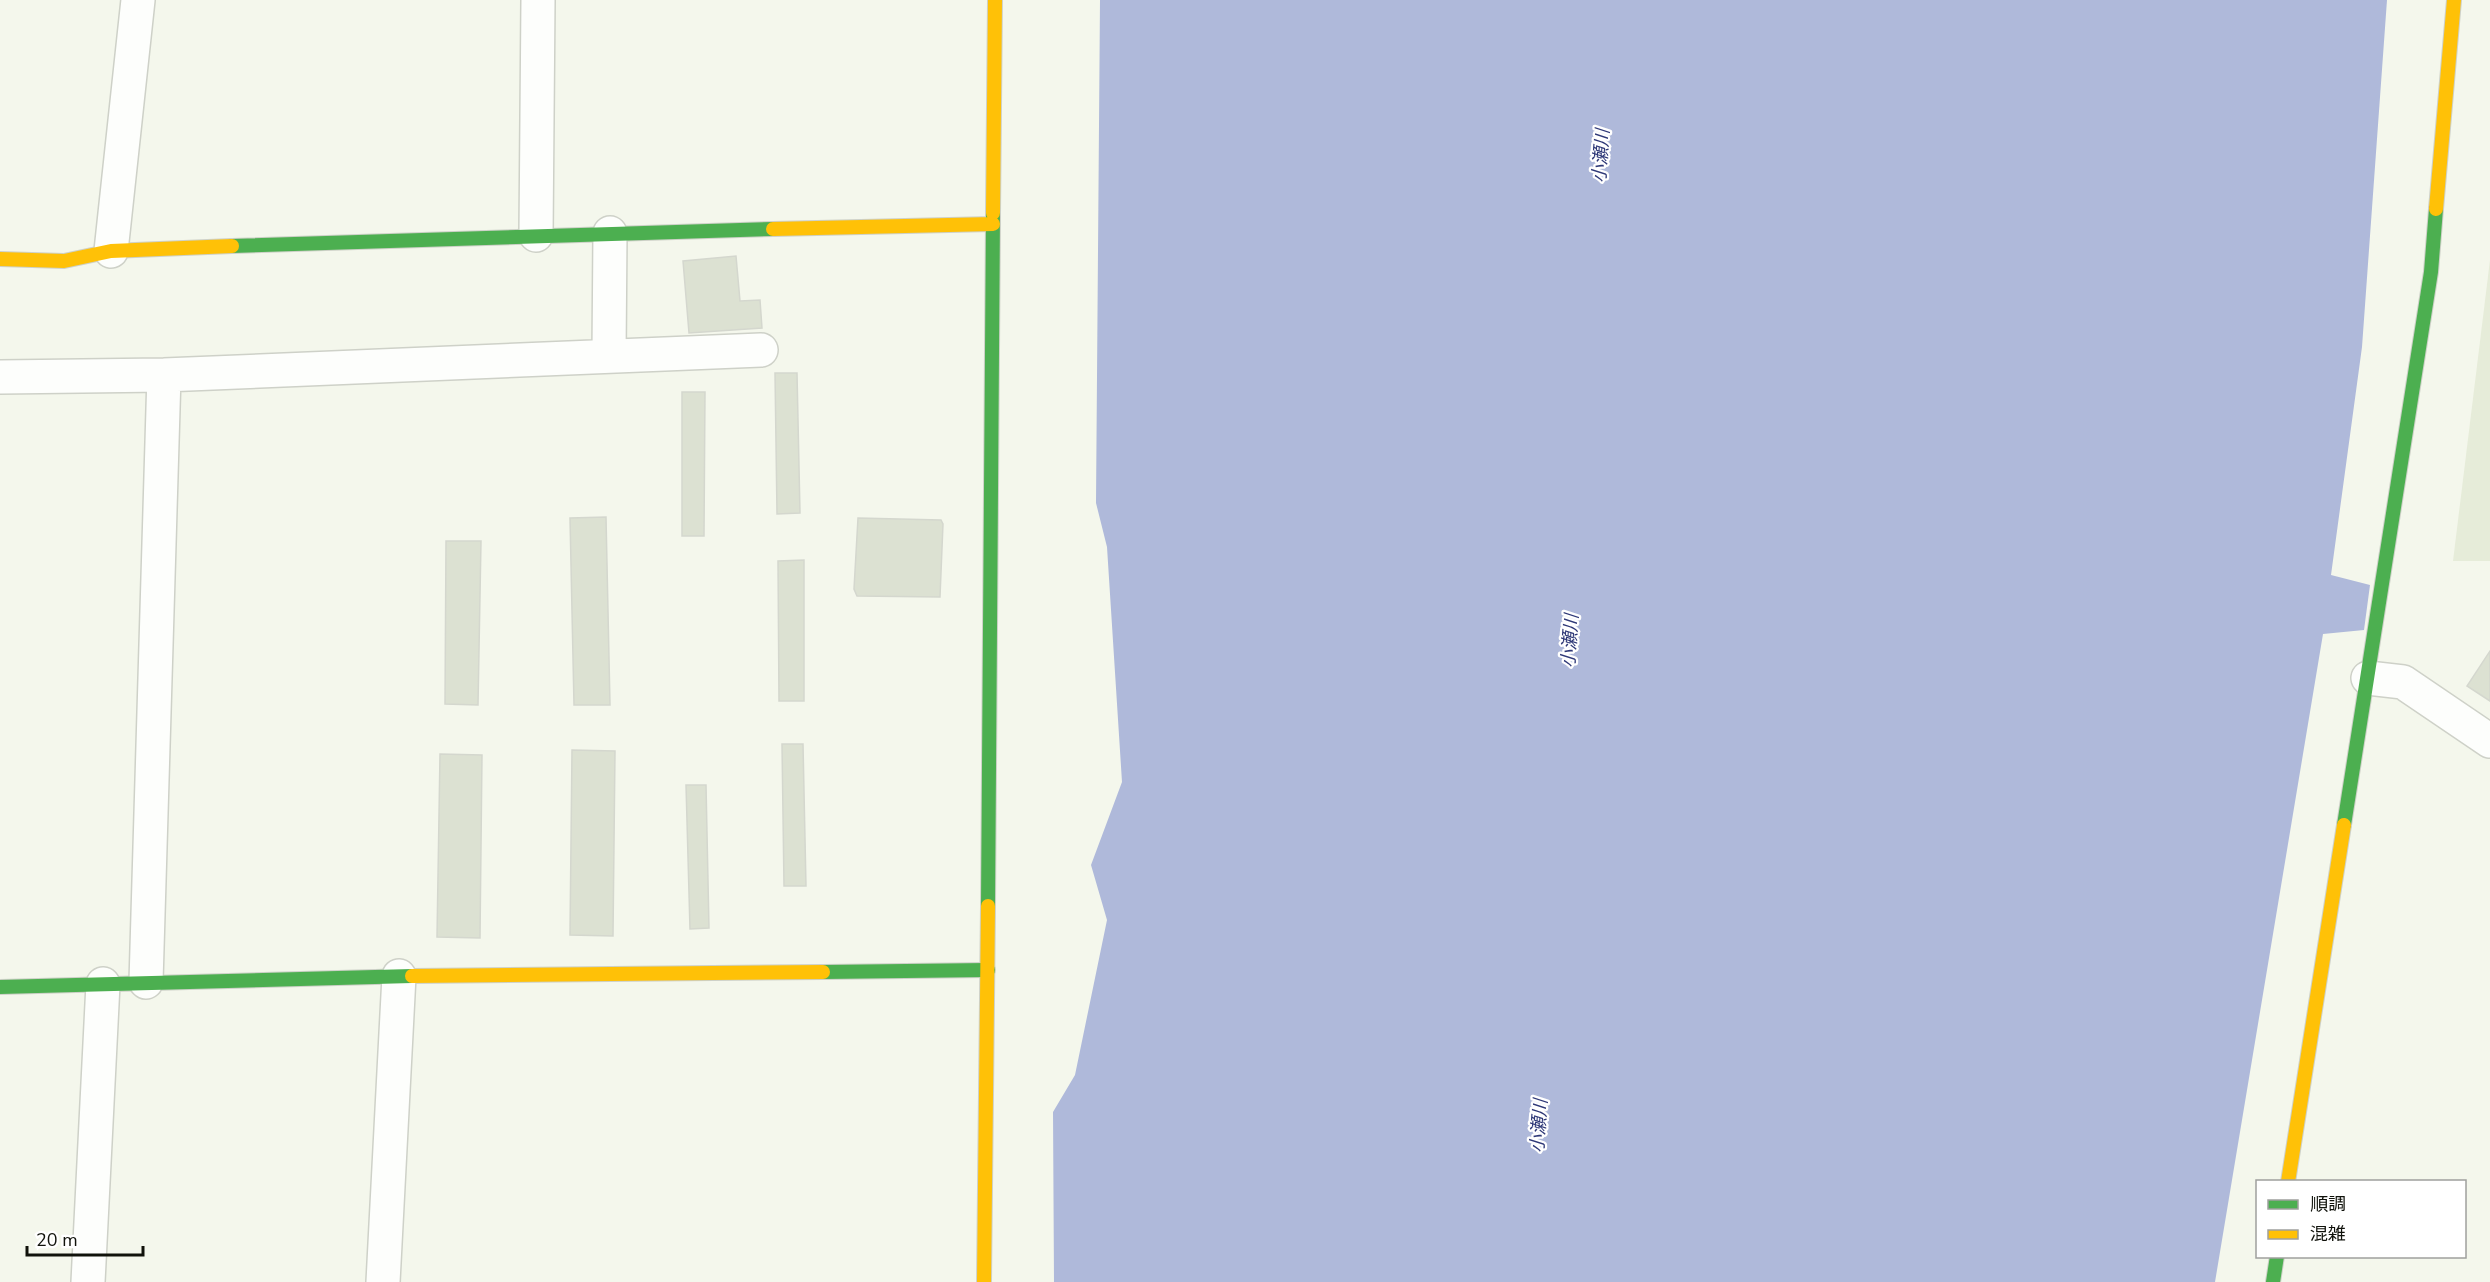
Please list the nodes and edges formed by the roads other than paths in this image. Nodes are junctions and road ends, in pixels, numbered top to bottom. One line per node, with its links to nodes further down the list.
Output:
1 (138, 0): 8 (street)
2 (538, 0): 7 (street)
3 (995, 0): 5 (street)
4 (2454, 0): 14 (street)
5 (993, 224): 6 (street); 16 (street)
6 (610, 233): 7 (street); 11 (street)
7 (536, 235): 8 (street)
8 (111, 251): 9 (street)
9 (0, 259)
10 (761, 350): 11 (street)
11 (609, 355): 12 (street)
12 (164, 375): 13 (street); 18 (street)
13 (0, 377)
14 (2368, 678): 15 (street); 21 (street)
15 (2490, 741)
16 (988, 970): 17 (street); 25 (street)
17 (399, 976): 18 (street); 24 (street)
18 (146, 982): 19 (street)
19 (103, 984): 20 (street); 23 (street)
20 (0, 987)
21 (2288, 1180)
22 (2277, 1258): 26 (street)
23 (88, 1282)
24 (383, 1282)
25 (984, 1282)
26 (2272, 1282)

